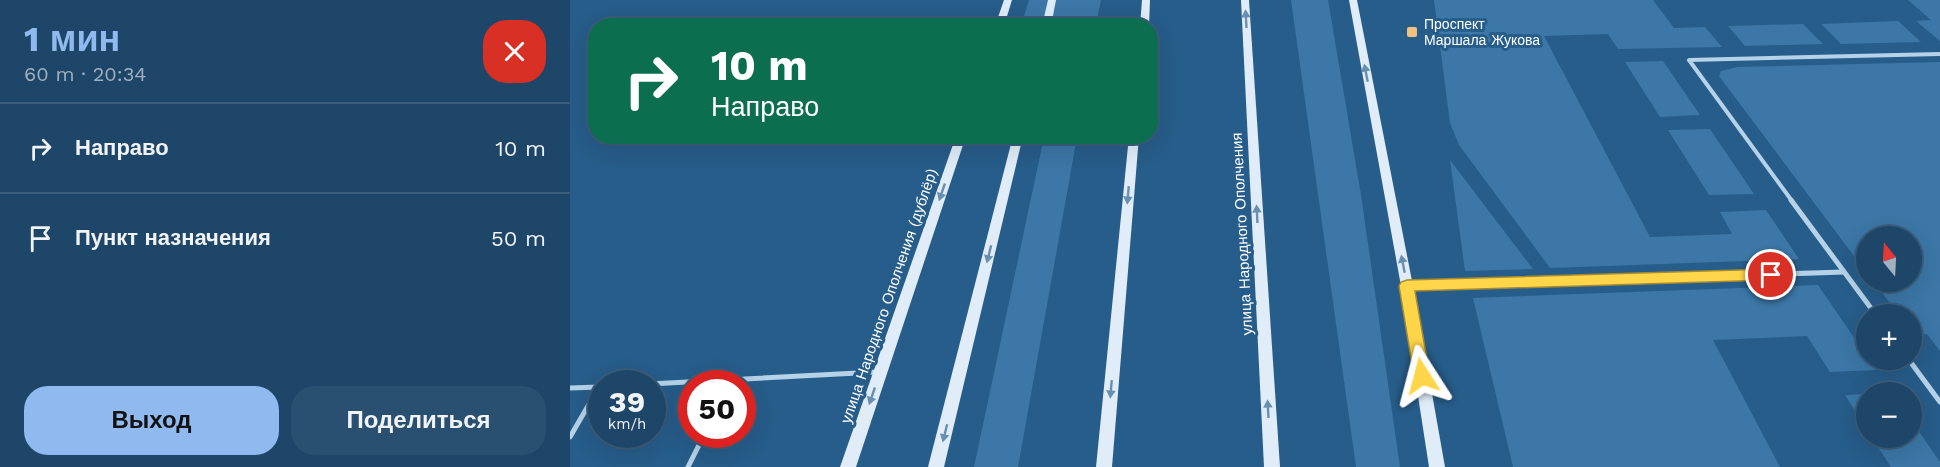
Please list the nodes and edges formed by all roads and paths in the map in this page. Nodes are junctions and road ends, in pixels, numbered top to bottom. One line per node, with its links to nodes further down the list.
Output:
1 (1008, 0): 6 (main road)
2 (1052, 0): 7 (main road)
3 (1146, 0): 8 (main road)
4 (1245, 0): 29 (main road, улица Народного Ополчения, one-way to 4)
5 (1353, 0): 14 (main road, one-way to 5)
6 (1002, 18)
7 (1048, 18)
8 (1145, 18)
9 (1940, 54): 13 (lane)
10 (958, 144): 17 (main road, улица Народного Ополчения (дублёр), one-way to 17)
11 (1016, 144): 27 (main road, one-way to 27)
12 (1133, 144): 28 (main road, one-way to 28)
13 (1844, 272): 14 (lane); 15 (lane)
14 (1407, 286): 30 (main road)
15 (1868, 304)
16 (1916, 370): 21 (lane)
17 (880, 372): 18 (lane); 26 (main road, улица Народного Ополчения (дублёр), one-way to 26)
18 (756, 380)
19 (588, 387): 20 (lane)
20 (570, 388)
21 (1940, 402)
22 (588, 407): 23 (lane)
23 (570, 437)
24 (698, 448): 25 (lane)
25 (688, 467)
26 (848, 467)
27 (936, 467)
28 (1104, 467)
29 (1272, 467)
30 (1437, 467)

